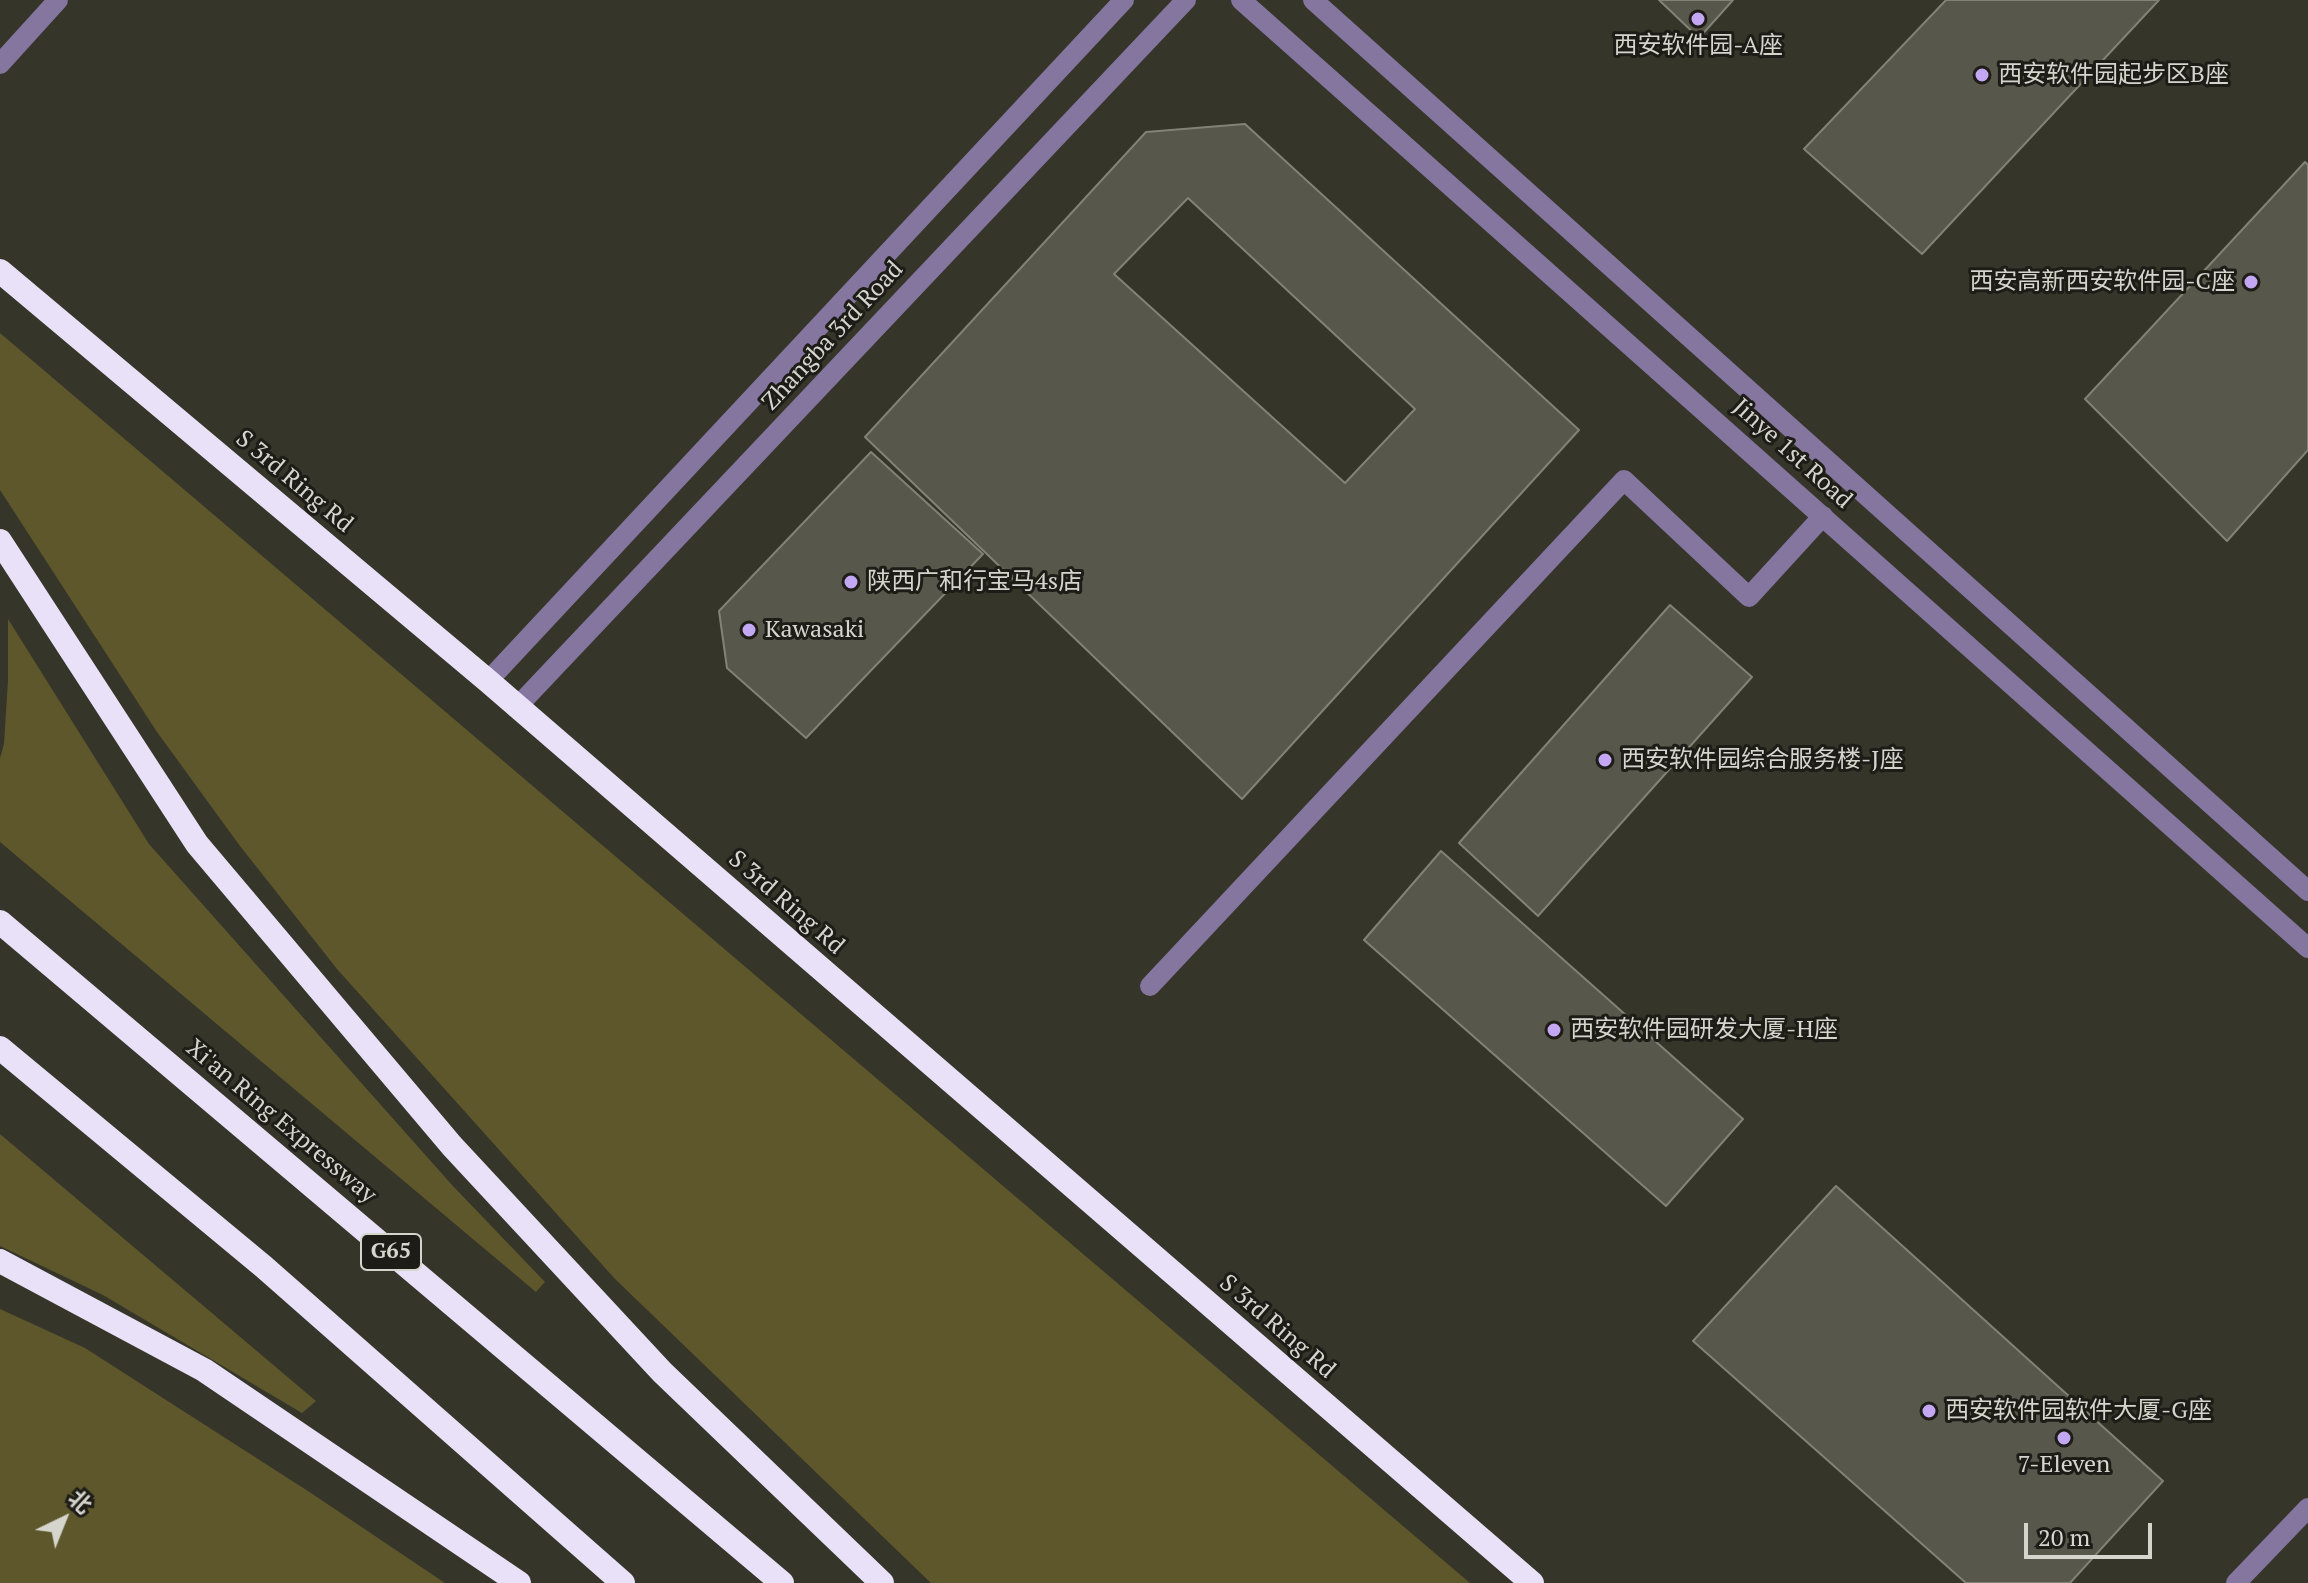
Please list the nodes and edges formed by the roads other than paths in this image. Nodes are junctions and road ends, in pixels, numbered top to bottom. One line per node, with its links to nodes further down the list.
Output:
1 (58, 0): 6 (street)
2 (1124, 0): 10 (street, Zhangba 3rd Road)
3 (1186, 0): 11 (street, Zhangba 3rd Road)
4 (1241, 0): 8 (street, Jinye 1st Road)
5 (1313, 0): 12 (street, Jinye 1st Road)
6 (0, 64)
7 (0, 271): 10 (highway, S 3rd Ring Rd)
8 (1823, 516): 14 (street, Jinye 1st Road); 15 (street)
9 (0, 541): 22 (highway)
10 (488, 681): 11 (highway, S 3rd Ring Rd)
11 (516, 708): 23 (highway, S 3rd Ring Rd)
12 (2308, 891)
13 (0, 922): 21 (highway, Xi'an Ring Expressway / G65)
14 (2308, 948)
15 (1150, 986)
16 (0, 1048): 20 (highway)
17 (0, 1261): 19 (highway)
18 (2308, 1508): 24 (street)
19 (519, 1583)
20 (623, 1583)
21 (782, 1583)
22 (882, 1583)
23 (1532, 1583)
24 (2236, 1583)

